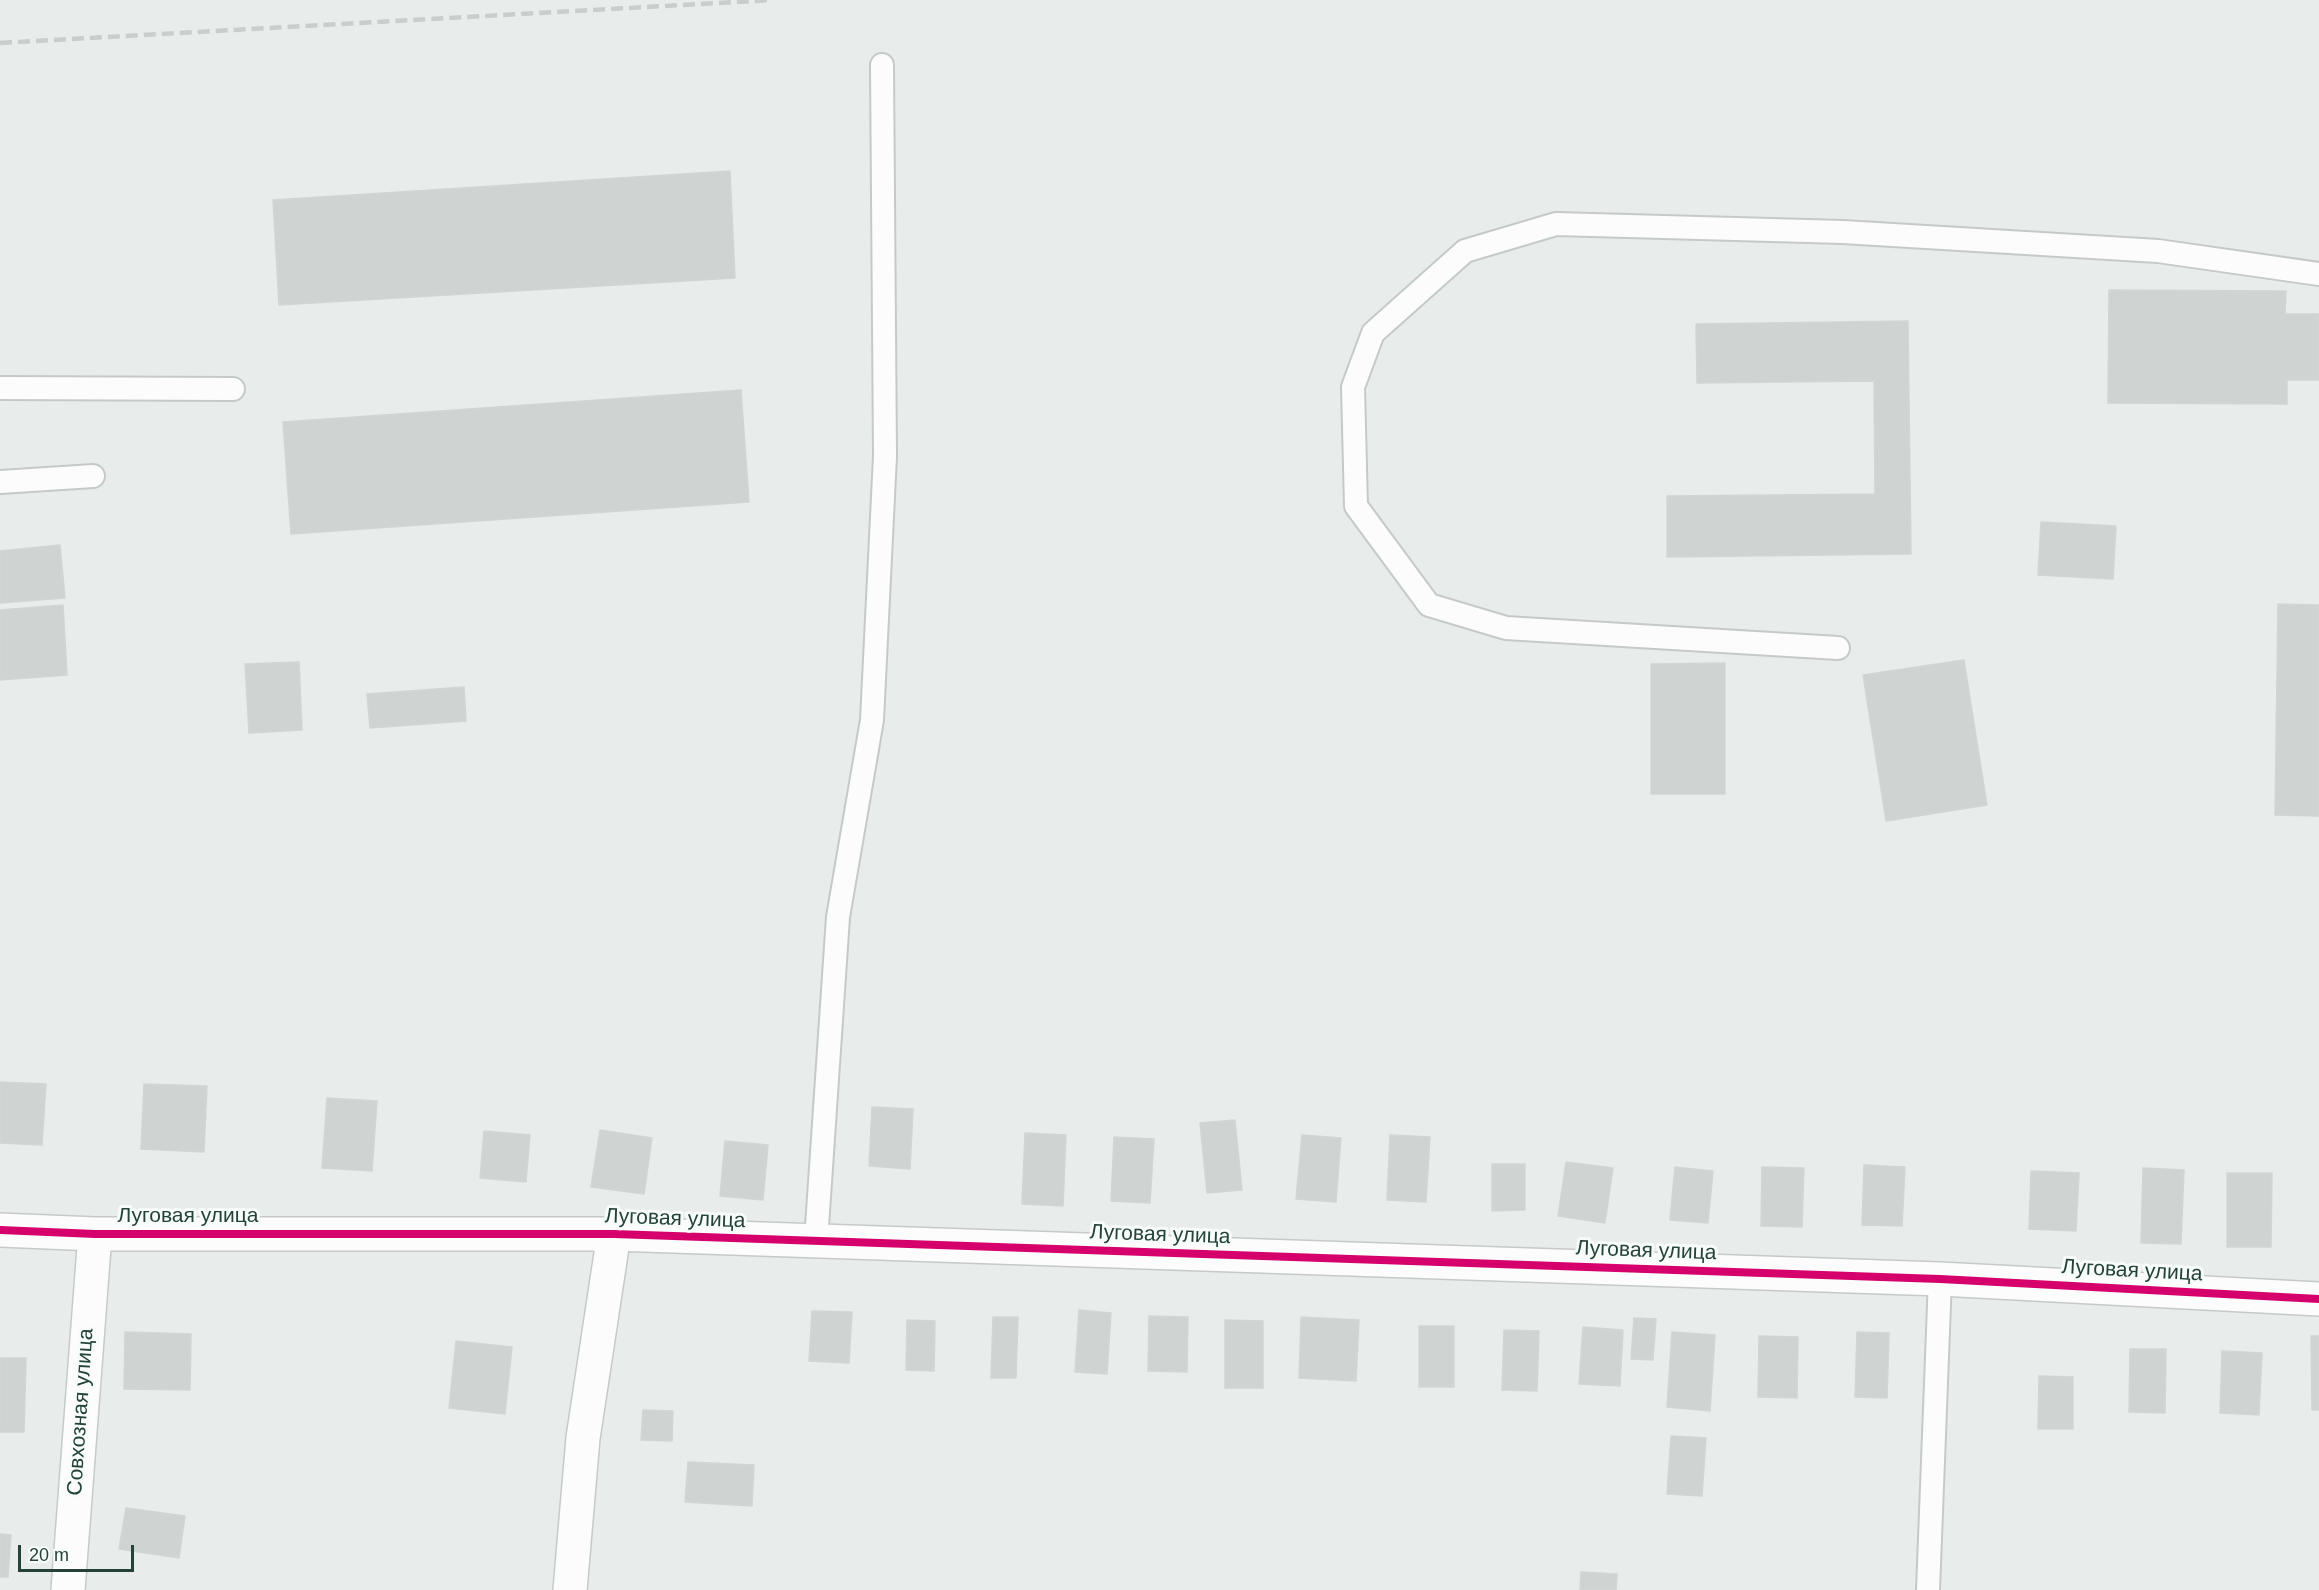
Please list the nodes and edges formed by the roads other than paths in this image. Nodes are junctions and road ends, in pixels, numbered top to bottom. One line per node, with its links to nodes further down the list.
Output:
1 (882, 65): 11 (lane)
2 (2319, 274): 7 (lane)
3 (0, 388): 4 (lane)
4 (233, 389)
5 (93, 476): 6 (lane)
6 (0, 482)
7 (1838, 648)
8 (0, 1230): 9 (street, Луговая улица)
9 (95, 1234): 10 (street, Луговая улица); 14 (street, Совхозная улица)
10 (614, 1234): 11 (street, Луговая улица); 15 (street)
11 (816, 1241): 12 (street, Луговая улица)
12 (1940, 1279): 13 (street, Луговая улица); 16 (lane)
13 (2319, 1299)
14 (68, 1590)
15 (570, 1590)
16 (1928, 1590)

